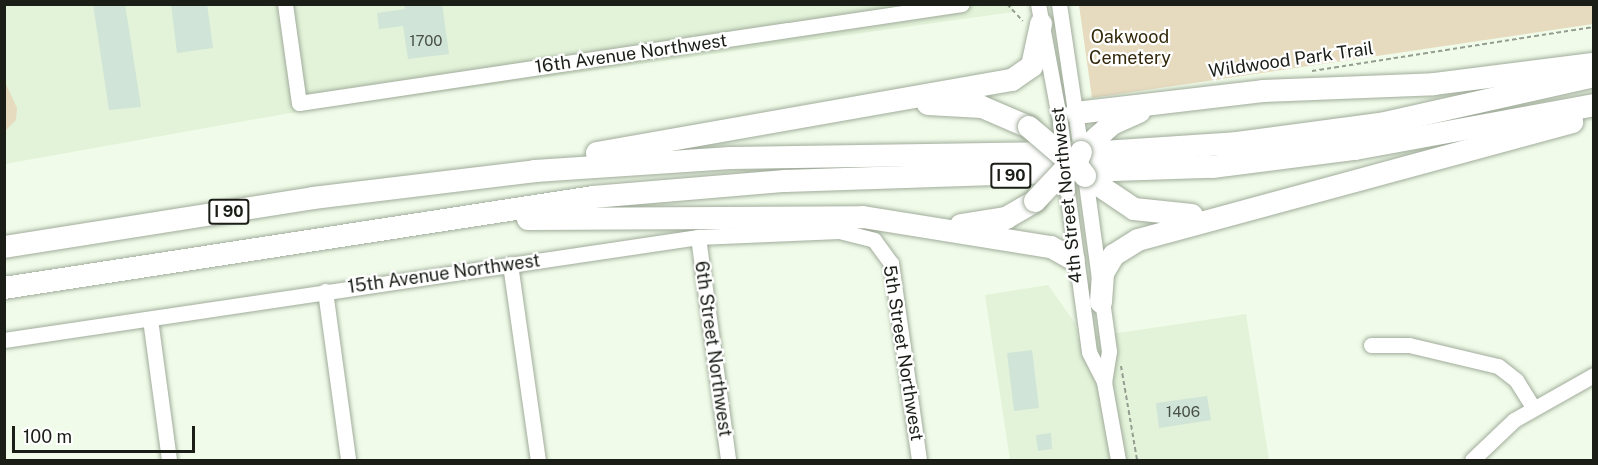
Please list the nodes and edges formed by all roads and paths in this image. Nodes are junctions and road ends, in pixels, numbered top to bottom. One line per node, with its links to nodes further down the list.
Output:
1 (285, 4): 2 (street, 16th Avenue Northwest)
2 (962, 4)
3 (1059, 4): 13 (street, 4th Street Northwest)
4 (1040, 14): 9 (highway); 13 (street, 4th Street Northwest)
5 (1593, 27): 7 (path, Wildwood Park Trail)
6 (1593, 63): 10 (highway)
7 (1306, 72)
8 (1593, 76): 14 (highway, I 90)
9 (891, 104): 13 (highway, bridge); 14 (highway)
10 (1157, 105): 13 (highway); 13 (highway)
11 (1593, 105): 16 (highway, I 90)
12 (1593, 116): 15 (highway)
13 (1074, 161): 15 (highway); 17 (highway, bridge); 21 (street, 4th Street Northwest); 25 (street, 4th Street Northwest)
14 (454, 180): 19 (highway, I 90)
15 (1233, 211): 25 (highway)
16 (425, 223): 17 (highway); 23 (highway, I 90)
17 (901, 223): 21 (highway)
18 (698, 237): 20 (street, 15th Avenue Northwest); 22 (street, 15th Avenue Northwest); 36 (street, 6th Street Northwest)
19 (4, 247)
20 (883, 247): 37 (street, 5th Street Northwest)
21 (1074, 260): 31 (street, 4th Street Northwest)
22 (510, 264): 24 (street, 15th Avenue Northwest); 35 (street)
23 (4, 288)
24 (325, 291): 26 (street, 15th Avenue Northwest); 34 (street)
25 (1101, 302): 31 (street, 4th Street Northwest)
26 (150, 319): 27 (street, 15th Avenue Northwest); 33 (street)
27 (4, 340)
28 (1371, 345): 32 (street)
29 (1119, 356): 39 (path)
30 (1593, 375): 32 (street)
31 (1104, 382): 38 (street, 4th Street Northwest)
32 (1533, 406): 40 (street)
33 (169, 460)
34 (348, 460)
35 (538, 460)
36 (728, 460)
37 (919, 460)
38 (1118, 460)
39 (1137, 460)
40 (1472, 460)

